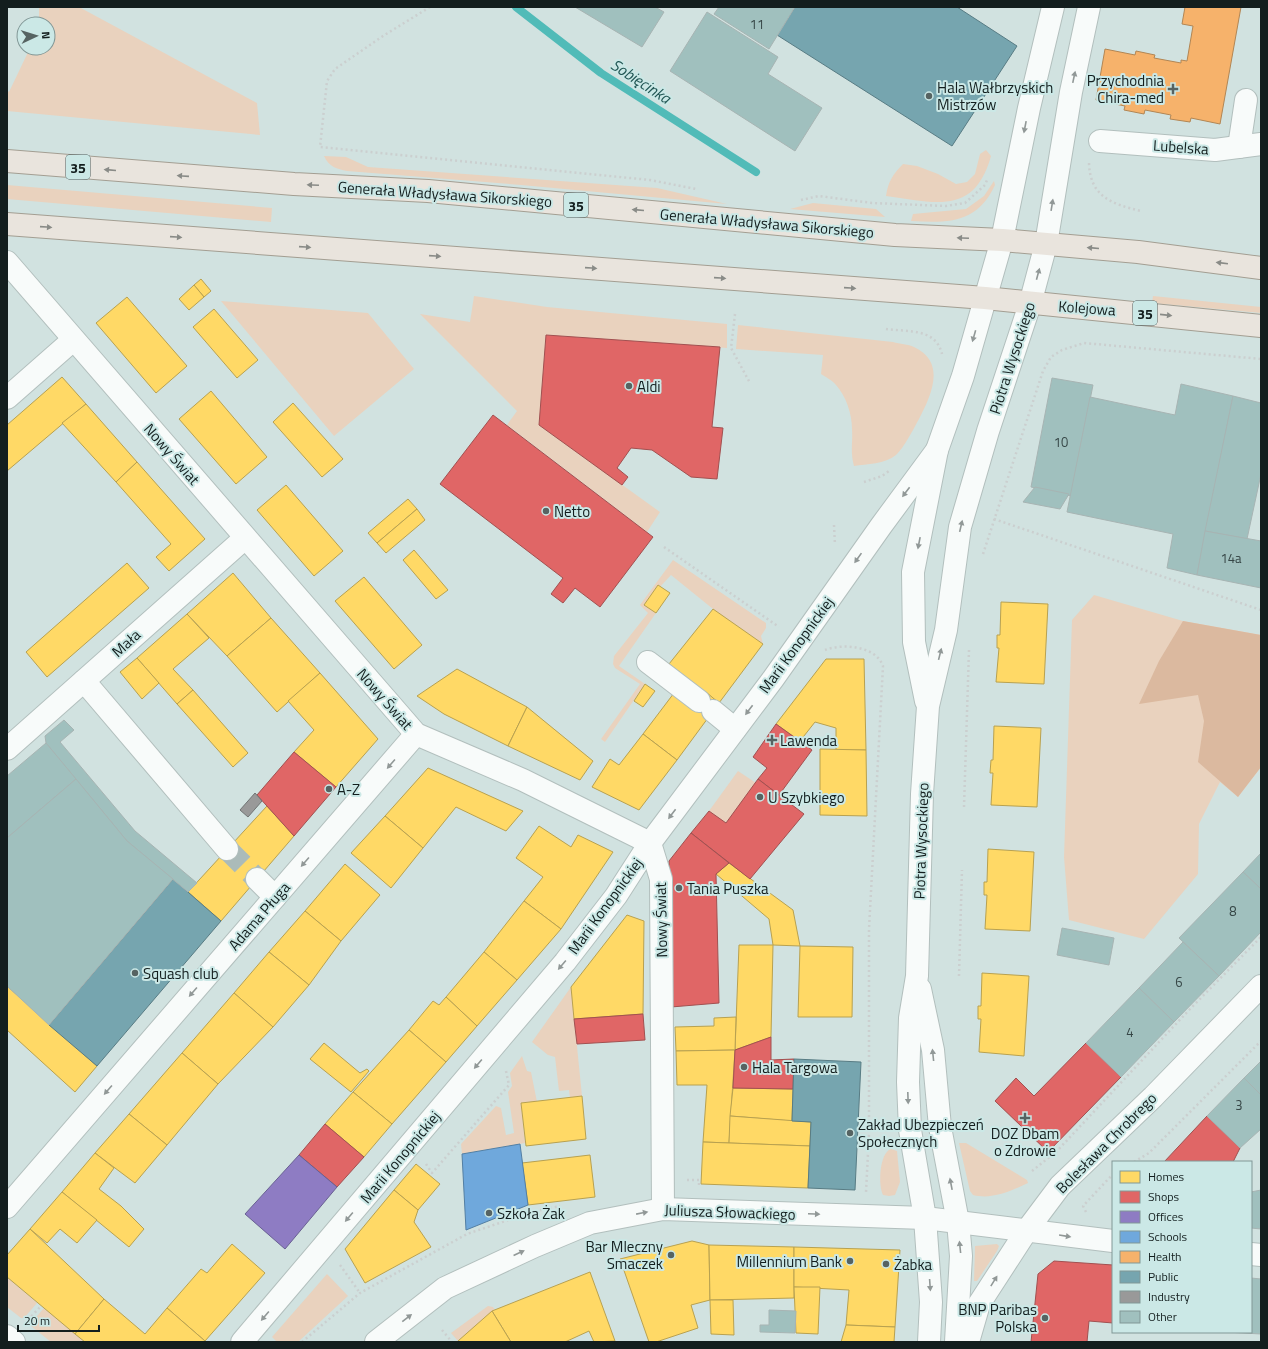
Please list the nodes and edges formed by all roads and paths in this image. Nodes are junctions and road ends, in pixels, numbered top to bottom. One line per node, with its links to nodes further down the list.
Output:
1 (430, 7): 10 (path)
2 (1053, 7): 14 (street, Piotra Wysockiego, one-way to 14)
3 (1089, 7): 15 (street, Piotra Wysockiego, one-way to 3)
4 (1246, 100): 6 (street)
5 (1261, 144): 6 (street, Lubelska)
6 (1240, 147): 7 (street, Lubelska)
7 (1094, 148): 12 (path)
8 (7, 161): 14 (main road, Generała Władysława Sikorskiego / 35, one-way to 8)
9 (987, 179): 11 (path)
10 (650, 180)
11 (899, 204)
12 (1141, 211)
13 (7, 224): 18 (main road, 35, one-way to 18)
14 (1002, 240): 15 (main road, 35); 18 (street, Piotra Wysockiego)
15 (1046, 244): 17 (main road, 35, one-way to 15); 19 (street, Piotra Wysockiego, one-way to 15)
16 (7, 262): 23 (street, Nowy Świat)
17 (1261, 268)
18 (985, 298): 19 (main road, Kolejowa / 35); 28 (street, Piotra Wysockiego, one-way to 28)
19 (1030, 304): 21 (main road, Kolejowa / 35, one-way to 21); 41 (street, Piotra Wysockiego, one-way to 19)
20 (734, 314): 26 (path)
21 (1261, 326)
22 (886, 329): 24 (path)
23 (73, 340): 27 (street); 32 (street, Nowy Świat)
24 (943, 358)
25 (1261, 359): 31 (path)
26 (750, 383)
27 (7, 398)
28 (937, 450): 41 (street, Piotra Wysockiego, one-way to 41); 42 (street, Marii Konopnickiej, one-way to 42)
29 (892, 467): 30 (path)
30 (864, 482)
31 (994, 518): 34 (path); 35 (path)
32 (245, 538): 40 (street, Mała); 43 (street, Nowy Świat)
33 (664, 547): 36 (path)
34 (982, 559)
35 (1261, 610)
36 (781, 629)
37 (969, 649): 45 (path)
38 (821, 656): 51 (path)
39 (648, 662): 42 (street)
40 (84, 681): 44 (street, Mała); 47 (street)
41 (928, 706): 53 (street, Piotra Wysockiego)
42 (735, 728): 46 (street, Marii Konopnickiej, one-way to 46)
43 (416, 734): 46 (street, Nowy Świat); 50 (street, Adama Pługa, one-way to 50)
44 (7, 749)
45 (964, 807)
46 (650, 843): 63 (street, Nowy Świat); 76 (street, Marii Konopnickiej, one-way to 76)
47 (227, 849)
48 (962, 870): 54 (path)
49 (257, 879): 50 (street)
50 (275, 897): 62 (street, Adama Pługa, one-way to 62)
51 (869, 929)
52 (1261, 937): 60 (path)
53 (917, 976): 65 (street, Piotra Wysockiego, one-way to 65); 66 (street, Piotra Wysockiego, one-way to 53)
54 (959, 976)
55 (1261, 986): 67 (street, Bolesława Chrobrego)
56 (1261, 1041): 59 (path)
57 (506, 1068): 58 (path)
58 (423, 1161)
59 (1136, 1161)
60 (1032, 1171)
61 (1112, 1175): 64 (path)
62 (7, 1207)
63 (663, 1209): 65 (street, Juliusza Słowackiego, one-way to 65); 77 (street, Juliusza Słowackiego, one-way to 63)
64 (1087, 1213)
65 (925, 1218): 66 (street); 79 (street, Piotra Wysockiego, one-way to 79)
66 (958, 1222): 67 (street); 80 (street, Piotra Wysockiego, one-way to 66)
67 (1027, 1230): 68 (street, one-way to 68); 81 (street, Bolesława Chrobrego, one-way to 67)
68 (1112, 1241)
69 (338, 1263): 70 (path)
70 (360, 1293)
71 (41, 1306): 72 (path)
72 (27, 1322)
73 (442, 1330): 78 (path)
74 (7, 1336): 75 (street)
75 (14, 1342)
76 (244, 1342)
77 (376, 1342)
78 (452, 1342)
79 (929, 1342)
80 (956, 1342)
81 (968, 1342)

